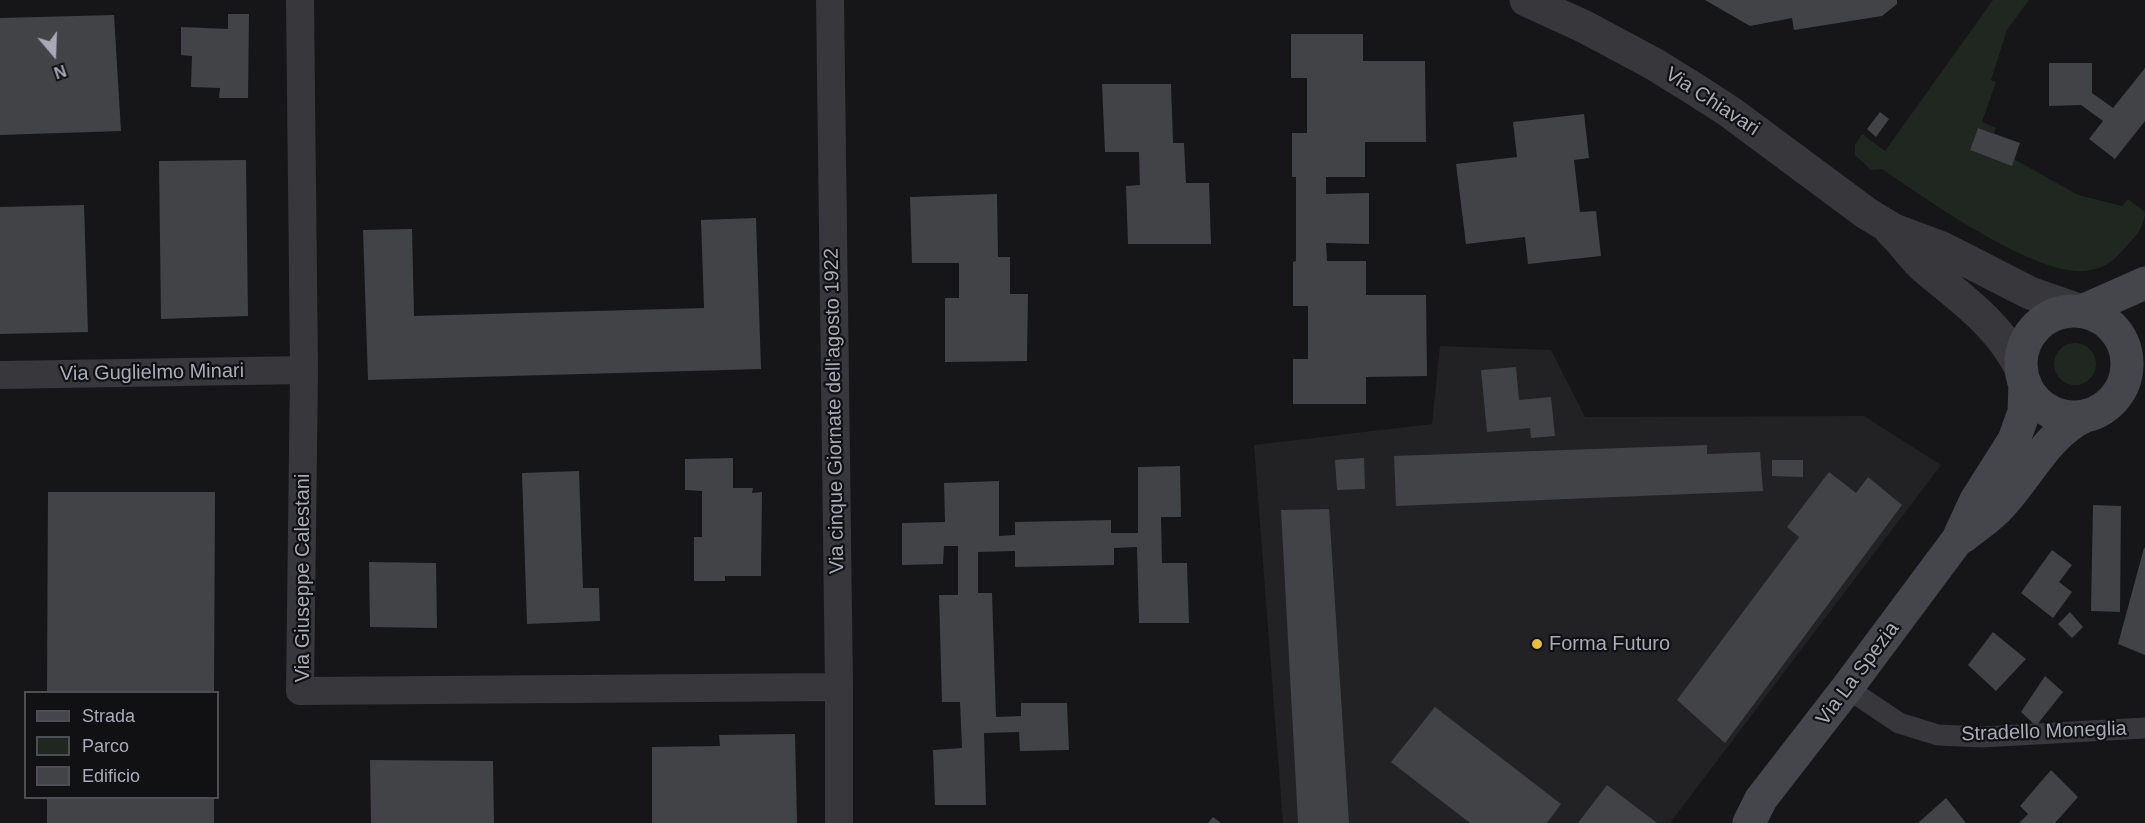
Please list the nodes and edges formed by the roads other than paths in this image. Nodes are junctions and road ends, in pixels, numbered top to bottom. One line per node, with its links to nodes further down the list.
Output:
1 (300, 0): 9 (street, Via Giuseppe Calestani)
2 (830, 0): 15 (street, Via cinque Giornate dell'agosto 1922)
3 (1526, 0): 4 (street, Via Chiavari)
4 (1562, 8): 5 (street, Via Chiavari)
5 (1886, 226): 7 (street, Via Chiavari); 12 (street, Via Chiavari)
6 (2145, 283): 7 (main road, Via La Spezia)
7 (2082, 311): 10 (main road); 12 (main road, Via La Spezia)
8 (2145, 334): 10 (main road, Via La Spezia)
9 (304, 370): 11 (street, Via Guglielmo Minari); 15 (street, Via Giuseppe Calestani)
10 (2127, 374): 13 (main road, Via La Spezia)
11 (0, 375)
12 (2023, 377): 13 (main road); 14 (main road, Via La Spezia)
13 (2085, 416): 14 (main road, Via La Spezia)
14 (1953, 547): 16 (main road, Via La Spezia)
15 (839, 687): 19 (street, Via cinque Giornate dell'agosto 1922)
16 (1847, 688): 17 (street, Stradello Moneglia); 18 (main road, Via La Spezia)
17 (2145, 728)
18 (1755, 811): 20 (main road, Via La Spezia)
19 (839, 823)
20 (1733, 823)

